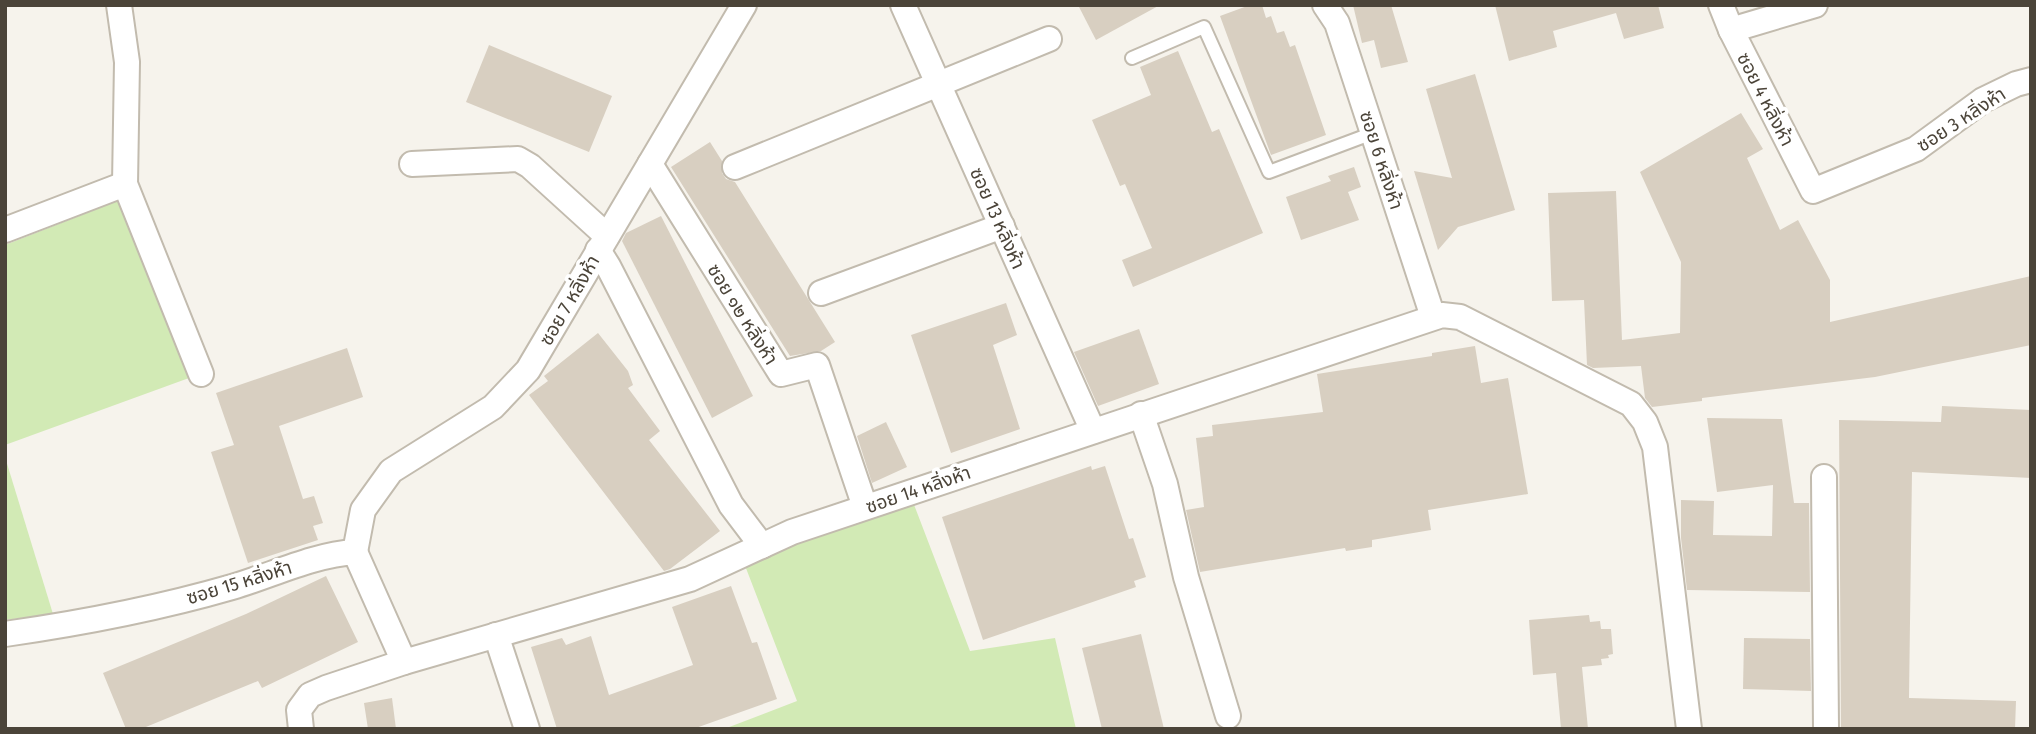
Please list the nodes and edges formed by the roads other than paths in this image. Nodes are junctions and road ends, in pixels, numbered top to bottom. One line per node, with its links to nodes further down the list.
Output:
1 (119, 5): 16 (street)
2 (903, 5): 11 (street, ซอย 13 หลิ่งห้า)
3 (1325, 5): 12 (street, ซอย 6 หลิ่งห้า)
4 (1721, 5): 7 (street, ซอย 4 หลิ่งห้า)
5 (1815, 5): 7 (street)
6 (735, 8): 14 (street, ซอย 7 หลิ่งห้า)
7 (1731, 30): 17 (street, ซอย 4 หลิ่งห้า)
8 (1049, 39): 11 (street)
9 (1132, 58): 12 (lane)
10 (2031, 80): 17 (street, ซอย 3 หลิ่งห้า)
11 (938, 84): 15 (street); 18 (street, ซอย 13 หลิ่งห้า)
12 (1373, 134): 22 (street, ซอย 6 หลิ่งห้า)
13 (412, 164): 20 (street)
14 (650, 164): 20 (street, ซอย 7 หลิ่งห้า); 27 (street, ซอย ๑๒ หลิ่งห้า)
15 (735, 167)
16 (125, 184): 19 (street); 23 (street)
17 (1814, 191)
18 (1002, 226): 21 (street); 25 (street, ซอย 13 หลิ่งห้า)
19 (5, 230)
20 (603, 243): 28 (street); 29 (street, ซอย 7 หลิ่งห้า)
21 (821, 293)
22 (1433, 317): 24 (street, ซอย 14 หลิ่งห้า); 36 (street)
23 (201, 374)
24 (1141, 414): 25 (street, ซอย 14 หลิ่งห้า); 33 (street)
25 (1093, 431): 27 (street, ซอย 14 หลิ่งห้า)
26 (1824, 477): 37 (street)
27 (865, 507): 28 (street, ซอย 14 หลิ่งห้า)
28 (762, 546): 31 (street, ซอย 14 หลิ่งห้า)
29 (355, 552): 30 (street, ซอย 15 หลิ่งห้า); 32 (street)
30 (5, 634)
31 (496, 635): 32 (street, ซอย 14 หลิ่งห้า); 35 (street)
32 (404, 662): 34 (street, ซอย 14 หลิ่งห้า)
33 (1228, 716)
34 (301, 729)
35 (527, 729)
36 (1689, 729)
37 (1826, 729)

